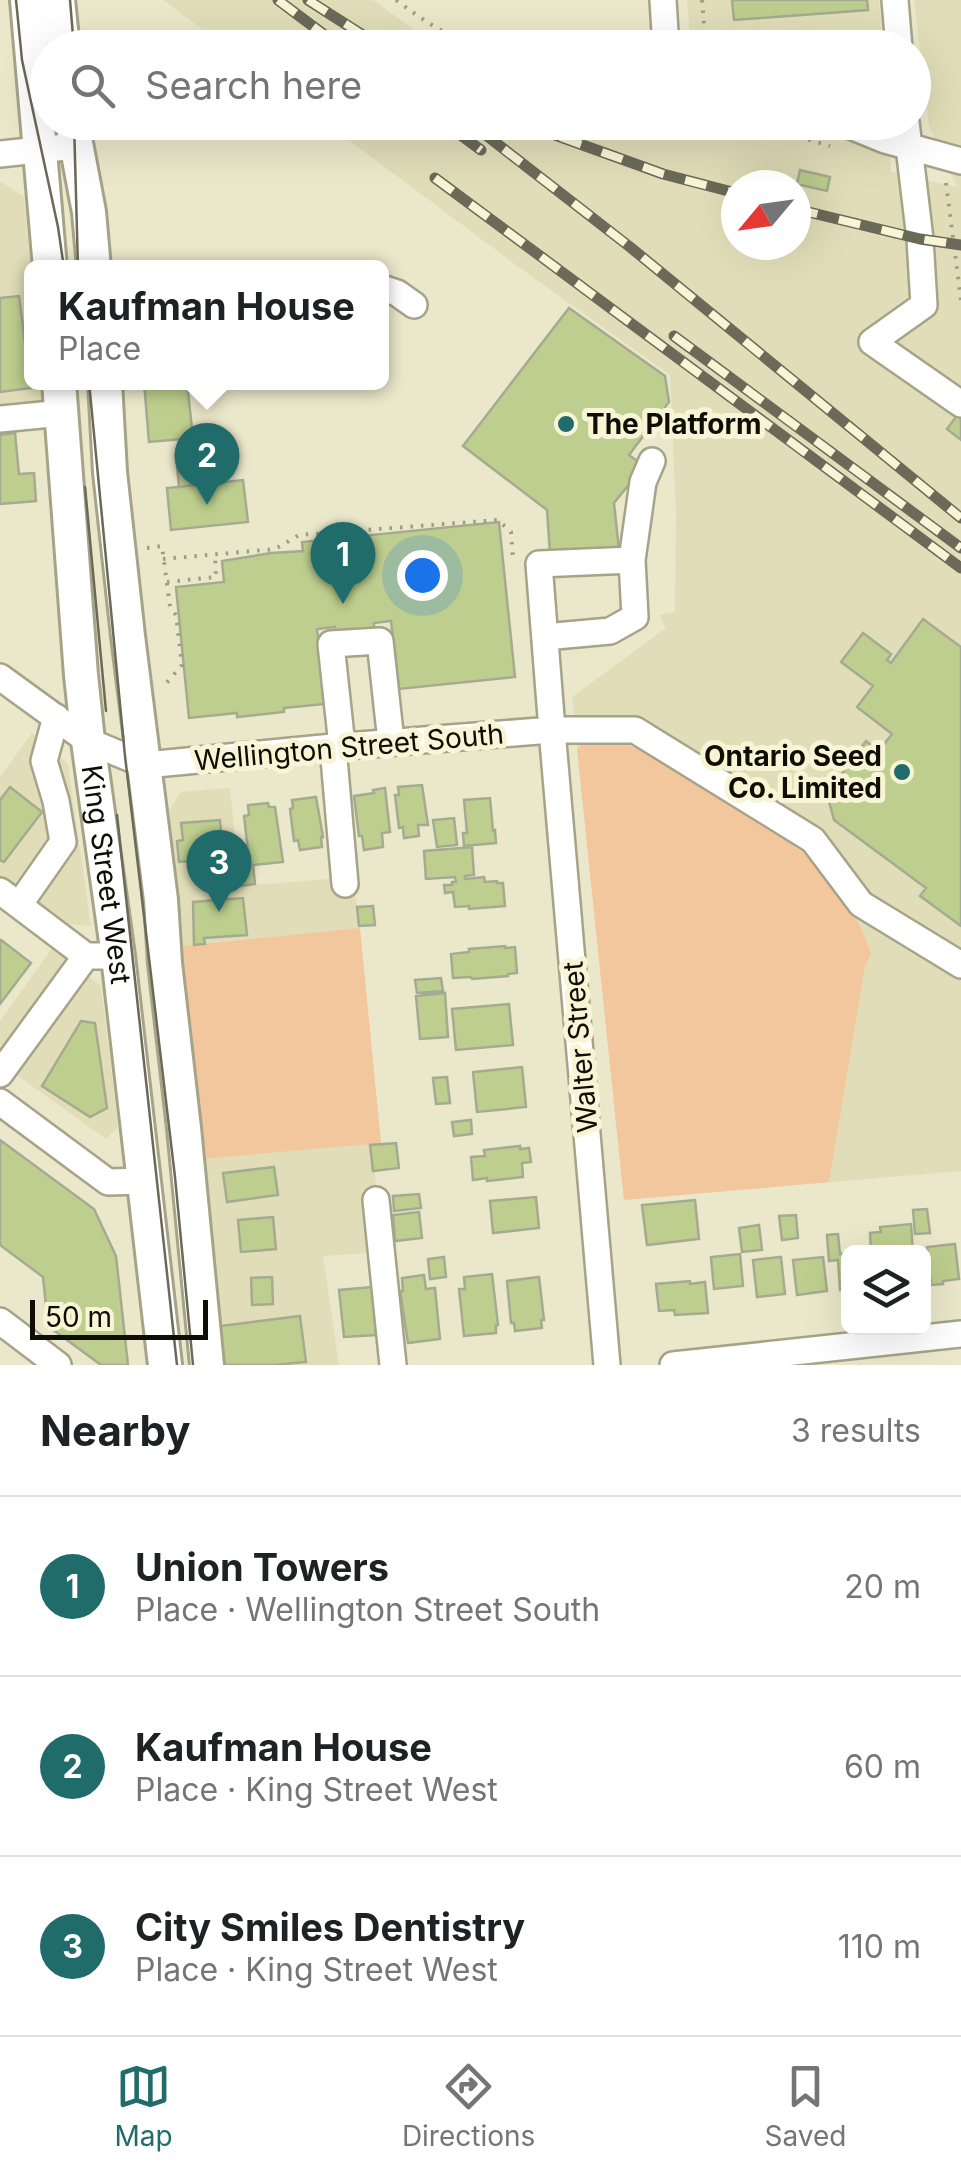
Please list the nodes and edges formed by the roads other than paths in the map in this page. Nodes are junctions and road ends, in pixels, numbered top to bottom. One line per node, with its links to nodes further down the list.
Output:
1 (27, 0): 8 (main road)
2 (58, 0): 5 (main road)
3 (663, 0): 6 (street)
4 (895, 0): 7 (street)
5 (61, 30)
6 (665, 30)
7 (898, 30)
8 (30, 32)
9 (40, 140): 14 (main road)
10 (62, 140): 14 (street)
11 (74, 140): 18 (main road)
12 (908, 140): 23 (street)
13 (919, 140): 16 (street)
14 (41, 151): 15 (street); 17 (main road)
15 (0, 154)
16 (961, 161)
17 (49, 260)
18 (93, 260)
19 (389, 290): 20 (street)
20 (414, 305)
21 (105, 390): 34 (main road, King Street West)
22 (61, 398): 24 (street); 31 (main road, King Street West)
23 (961, 404)
24 (0, 419)
25 (652, 461): 26 (street)
26 (632, 560): 27 (street); 27 (street, Walter Street)
27 (545, 637): 30 (street, Walter Street)
28 (0, 676): 29 (street)
29 (56, 717): 31 (street); 36 (street)
30 (552, 730): 32 (street, Wellington Street South); 38 (street, Wellington Street South); 49 (street, Walter Street)
31 (88, 740): 34 (street); 37 (main road, King Street West)
32 (391, 742): 33 (street, Wellington Street South); 33 (street)
33 (337, 746): 34 (street, Wellington Street South); 35 (street)
34 (146, 765): 47 (main road, King Street West)
35 (345, 884)
36 (10, 898): 37 (street)
37 (102, 956): 39 (street); 41 (main road, King Street West)
38 (961, 966)
39 (0, 1074)
40 (0, 1102): 41 (street)
41 (145, 1182): 46 (main road, King Street West)
42 (376, 1200): 48 (street)
43 (0, 1322): 45 (street)
44 (961, 1334): 50 (street)
45 (58, 1365)
46 (165, 1365)
47 (207, 1365)
48 (393, 1365)
49 (607, 1365)
50 (674, 1365)

